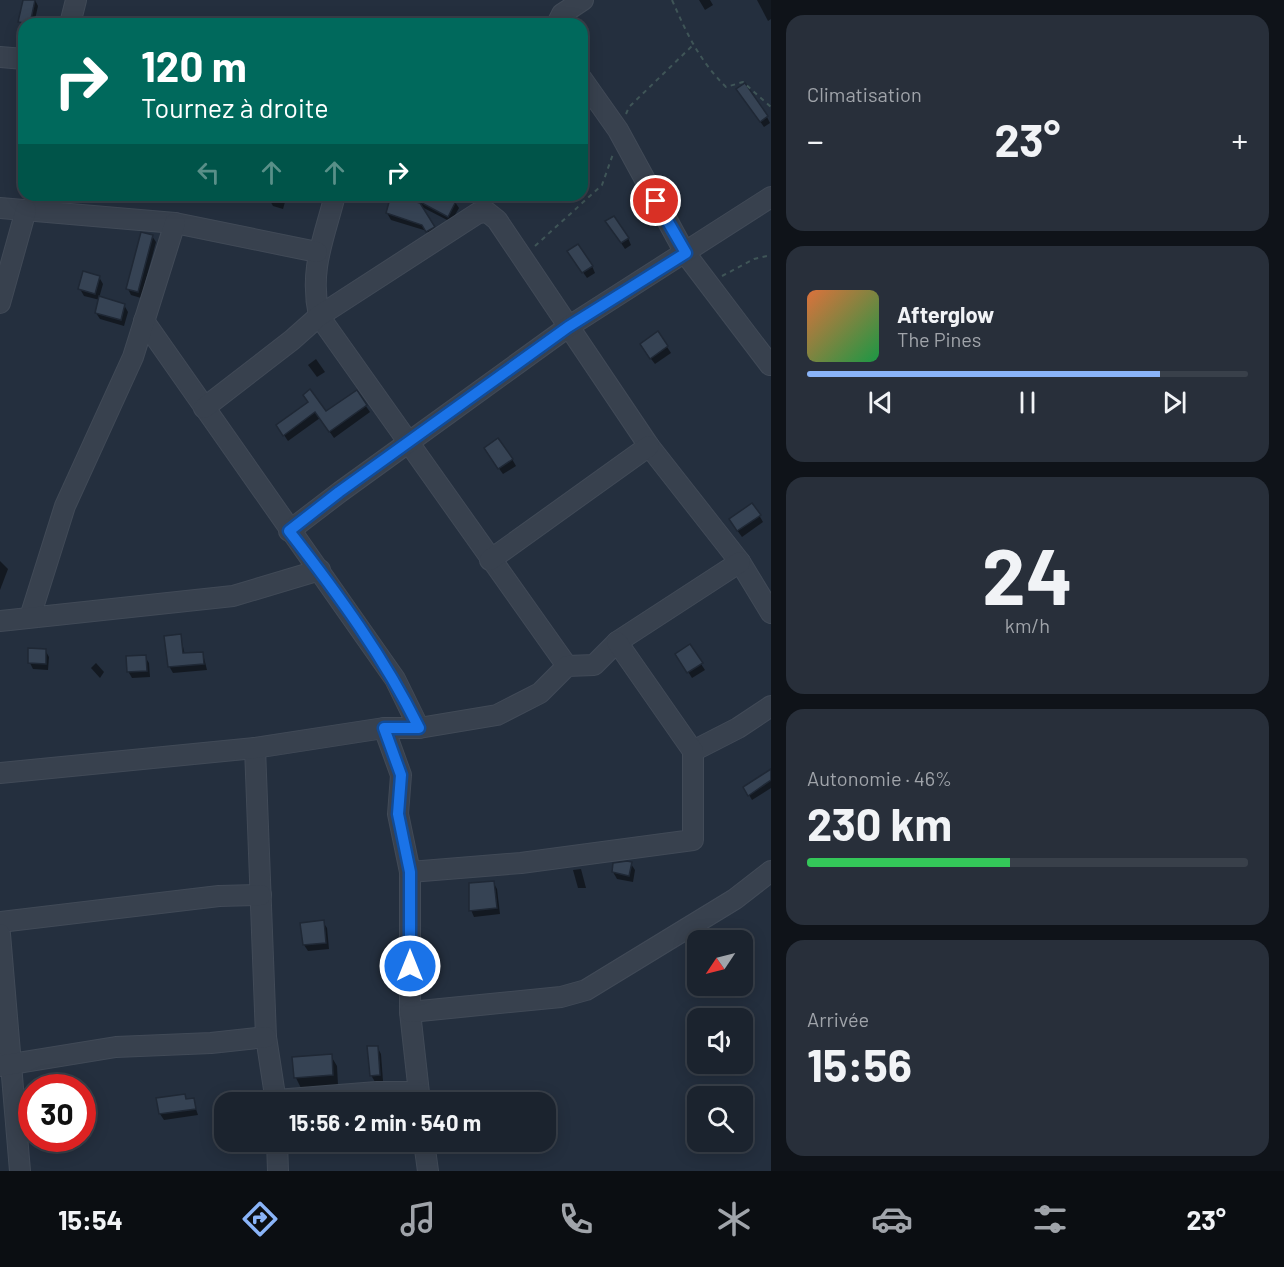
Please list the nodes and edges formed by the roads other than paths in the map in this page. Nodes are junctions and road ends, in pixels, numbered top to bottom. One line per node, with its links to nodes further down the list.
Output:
1 (76, 0): 3 (street)
2 (583, 0): 4 (street)
3 (72, 18)
4 (560, 18)
5 (0, 57): 6 (street)
6 (18, 58)
7 (588, 88): 14 (street)
8 (771, 197): 14 (street)
9 (333, 201): 13 (street)
10 (0, 208): 11 (street)
11 (26, 210): 12 (street); 15 (street)
12 (175, 223): 13 (street); 17 (street)
13 (317, 252): 16 (street)
14 (686, 253): 18 (street); 19 (street)
15 (0, 303)
16 (319, 316): 18 (street); 20 (street); 21 (street)
17 (144, 321): 20 (street); 28 (street)
18 (568, 327): 21 (street); 22 (street)
19 (770, 365)
20 (204, 408): 23 (street)
21 (409, 441): 23 (street); 24 (street)
22 (650, 446): 24 (street); 25 (street)
23 (289, 531): 26 (street)
24 (490, 560): 31 (street)
25 (740, 562): 27 (street); 30 (street)
26 (320, 570): 28 (street); 34 (street)
27 (771, 613)
28 (30, 617): 29 (street)
29 (0, 621)
30 (617, 642): 31 (street); 36 (street)
31 (567, 666): 34 (street)
32 (771, 706): 36 (street)
33 (384, 728): 34 (street); 35 (street); 39 (street)
34 (419, 728)
35 (255, 748): 37 (street); 40 (street)
36 (693, 752): 39 (street)
37 (0, 773)
38 (771, 871): 43 (street)
39 (410, 872): 43 (street)
40 (261, 895): 41 (street); 44 (street)
41 (0, 922)
42 (0, 934): 45 (street)
43 (410, 1012): 47 (street)
44 (266, 1037): 45 (street); 46 (street)
45 (6, 1065): 50 (street)
46 (275, 1092)
47 (418, 1092)
48 (278, 1152): 51 (street)
49 (425, 1152): 52 (street)
50 (20, 1171)
51 (278, 1171)
52 (428, 1171)

